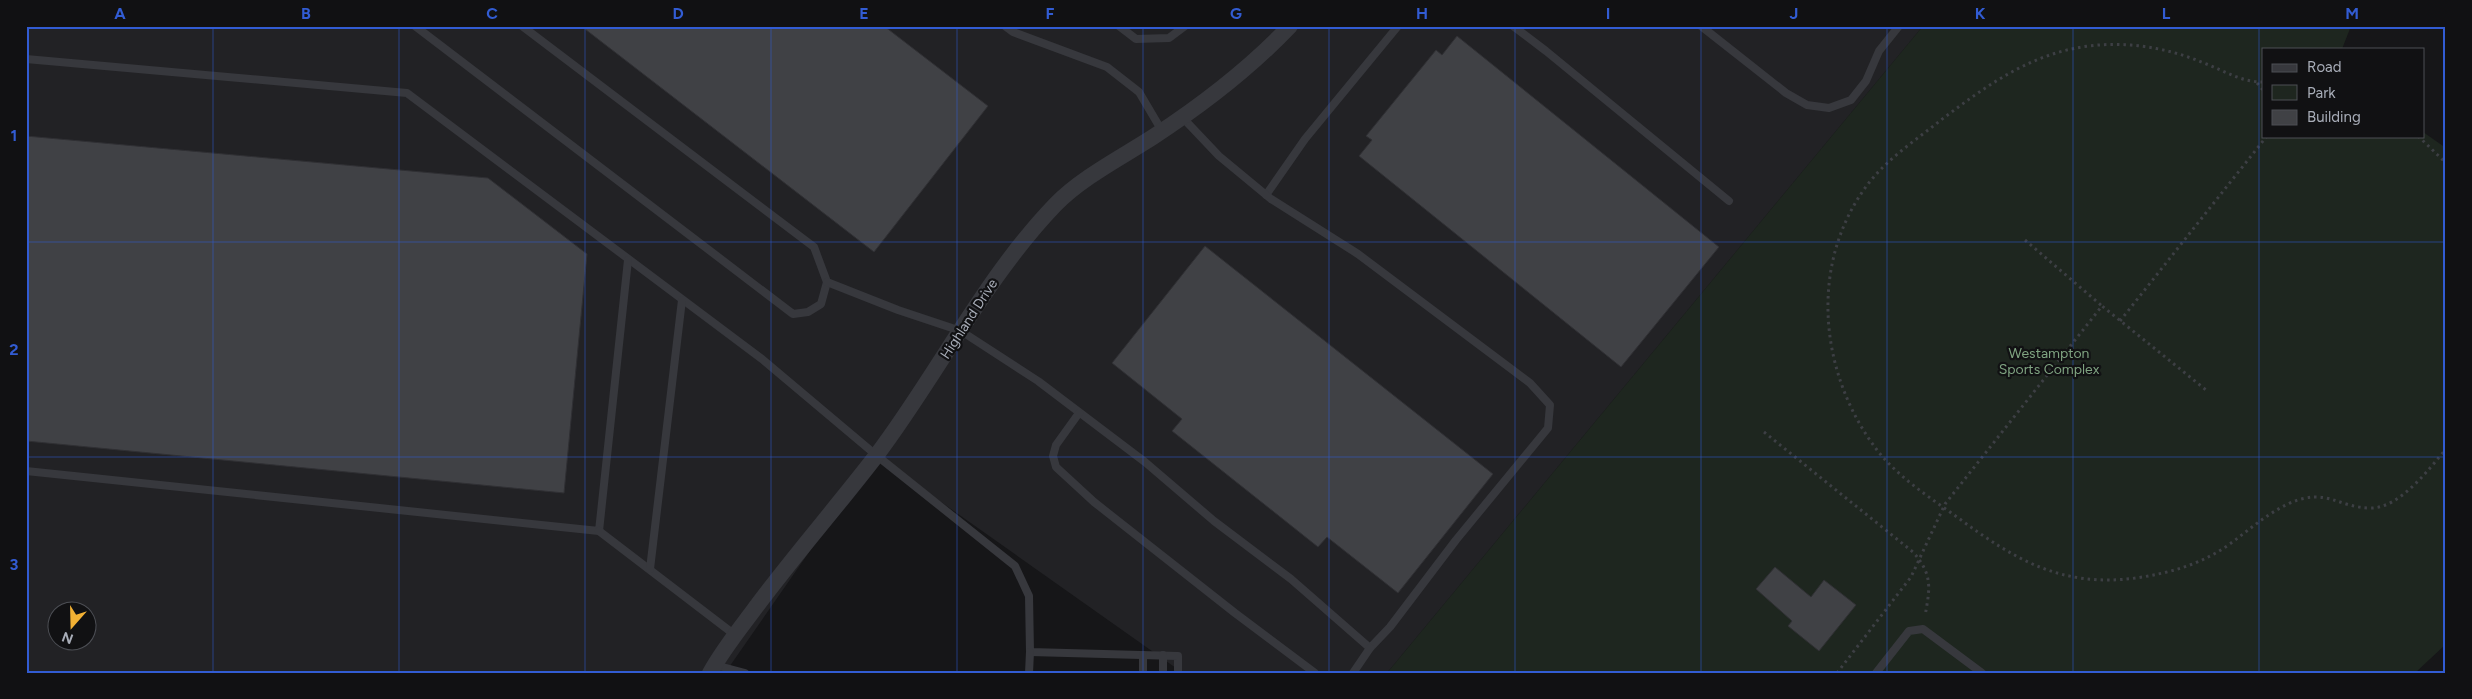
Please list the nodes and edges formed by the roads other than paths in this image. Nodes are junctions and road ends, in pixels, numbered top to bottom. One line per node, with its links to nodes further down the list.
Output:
1 (415, 26): 17 (lane)
2 (522, 26): 17 (lane)
3 (1005, 26): 13 (lane)
4 (1119, 26): 5 (lane)
5 (1185, 26)
6 (1290, 26): 12 (street, Highland Drive)
7 (1398, 26): 14 (lane)
8 (1513, 26): 15 (lane)
9 (1701, 26): 10 (lane)
10 (1899, 26)
11 (26, 58): 16 (lane)
12 (1182, 117): 13 (street, Highland Drive); 14 (lane)
13 (1162, 130): 19 (street, Highland Drive)
14 (1266, 195): 26 (lane)
15 (1728, 201)
16 (628, 260): 18 (lane); 23 (lane)
17 (828, 282): 19 (lane)
18 (682, 300): 21 (lane); 24 (lane)
19 (961, 331): 20 (lane); 21 (street, Highland Drive)
20 (1079, 413): 26 (lane); 36 (lane)
21 (876, 455): 25 (street, Highland Drive); 27 (lane)
22 (26, 471): 23 (lane)
23 (599, 531): 24 (lane)
24 (650, 569): 25 (lane)
25 (735, 635): 30 (street, Highland Drive)
26 (1370, 648): 37 (lane)
27 (1030, 652): 28 (lane); 32 (lane)
28 (1143, 655): 29 (lane); 33 (lane)
29 (1163, 656): 34 (lane); 35 (lane)
30 (712, 669): 31 (lane)
31 (745, 673)
32 (1029, 673)
33 (1142, 673)
34 (1163, 673)
35 (1178, 673)
36 (1315, 673)
37 (1353, 673)
38 (1876, 673): 39 (lane)
39 (1982, 673)

